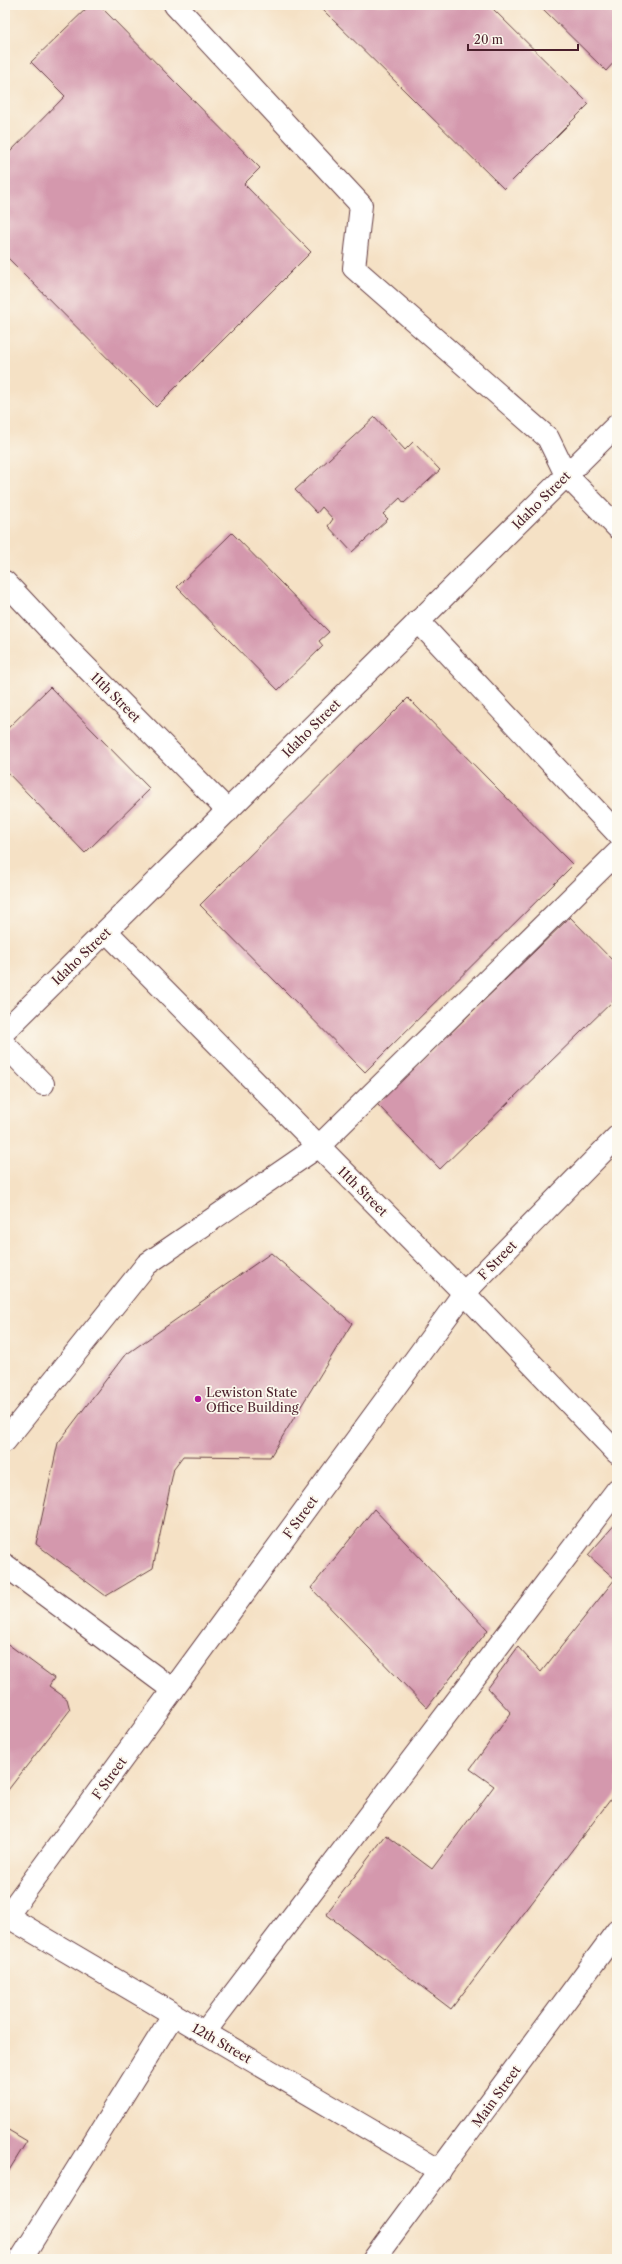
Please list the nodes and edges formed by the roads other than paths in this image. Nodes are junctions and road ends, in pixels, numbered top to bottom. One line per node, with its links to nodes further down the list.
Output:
1 (175, 5): 3 (street)
2 (617, 425): 3 (street, Idaho Street)
3 (566, 475): 4 (street); 6 (street, Idaho Street)
4 (617, 527)
5 (5, 582): 7 (street, 11th Street)
6 (418, 621): 7 (street, Idaho Street); 8 (street)
7 (228, 811): 10 (street, Idaho Street)
8 (617, 833)
9 (617, 854): 15 (street)
10 (106, 932): 11 (street, Idaho Street); 15 (street, 11th Street)
11 (5, 1031)
12 (5, 1045): 13 (street)
13 (43, 1084)
14 (617, 1137): 16 (street, F Street)
15 (319, 1146): 16 (street, 11th Street); 17 (street)
16 (464, 1294): 18 (street, 11th Street); 21 (street, F Street)
17 (5, 1441)
18 (617, 1453)
19 (617, 1490): 25 (street)
20 (5, 1565): 21 (street)
21 (173, 1690): 22 (street, F Street)
22 (6, 1916): 24 (street, 12th Street)
23 (617, 1931): 26 (street, Main Street)
24 (173, 2014): 25 (street, 12th Street); 27 (street)
25 (204, 2033): 26 (street, 12th Street)
26 (440, 2171): 28 (street, Main Street)
27 (21, 2259)
28 (374, 2259)

